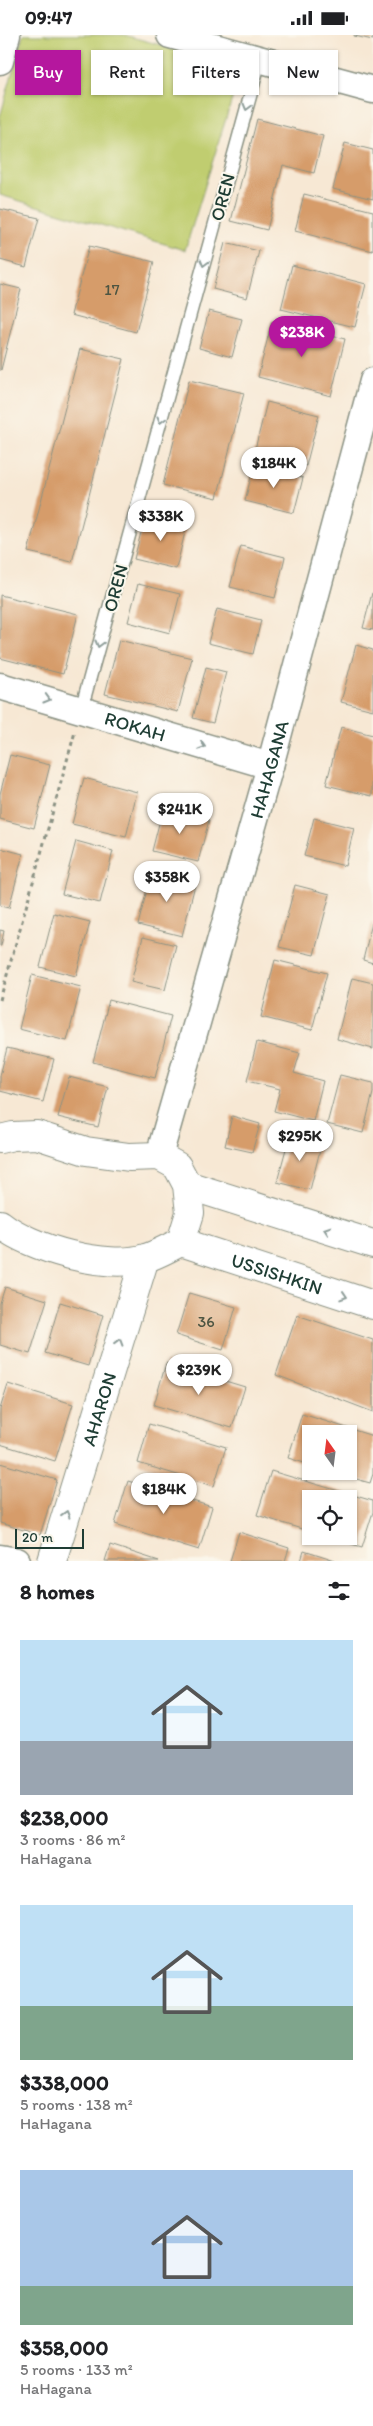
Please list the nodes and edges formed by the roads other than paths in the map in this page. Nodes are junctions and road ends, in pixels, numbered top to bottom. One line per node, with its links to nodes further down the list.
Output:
1 (7, 35): 4 (street)
2 (170, 35): 3 (street)
3 (260, 60): 5 (street); 8 (lane, OREN, one-way to 8)
4 (0, 61)
5 (373, 90)
6 (373, 381): 9 (street, HAHAGANA)
7 (0, 686): 8 (street, ROKAH, one-way to 8)
8 (81, 710): 9 (street, ROKAH, one-way to 9)
9 (270, 766): 11 (street, HAHAGANA)
10 (0, 1139): 11 (street)
11 (159, 1156): 12 (street)
12 (187, 1185): 14 (street); 15 (street, one-way to 12)
13 (0, 1224): 16 (street)
14 (182, 1242): 16 (street); 17 (street, USSISHKIN, one-way to 17)
15 (373, 1245)
16 (145, 1258): 20 (street, AHARON, one-way to 16)
17 (373, 1305)
18 (0, 1558): 19 (street)
19 (17, 1561)
20 (52, 1561)

